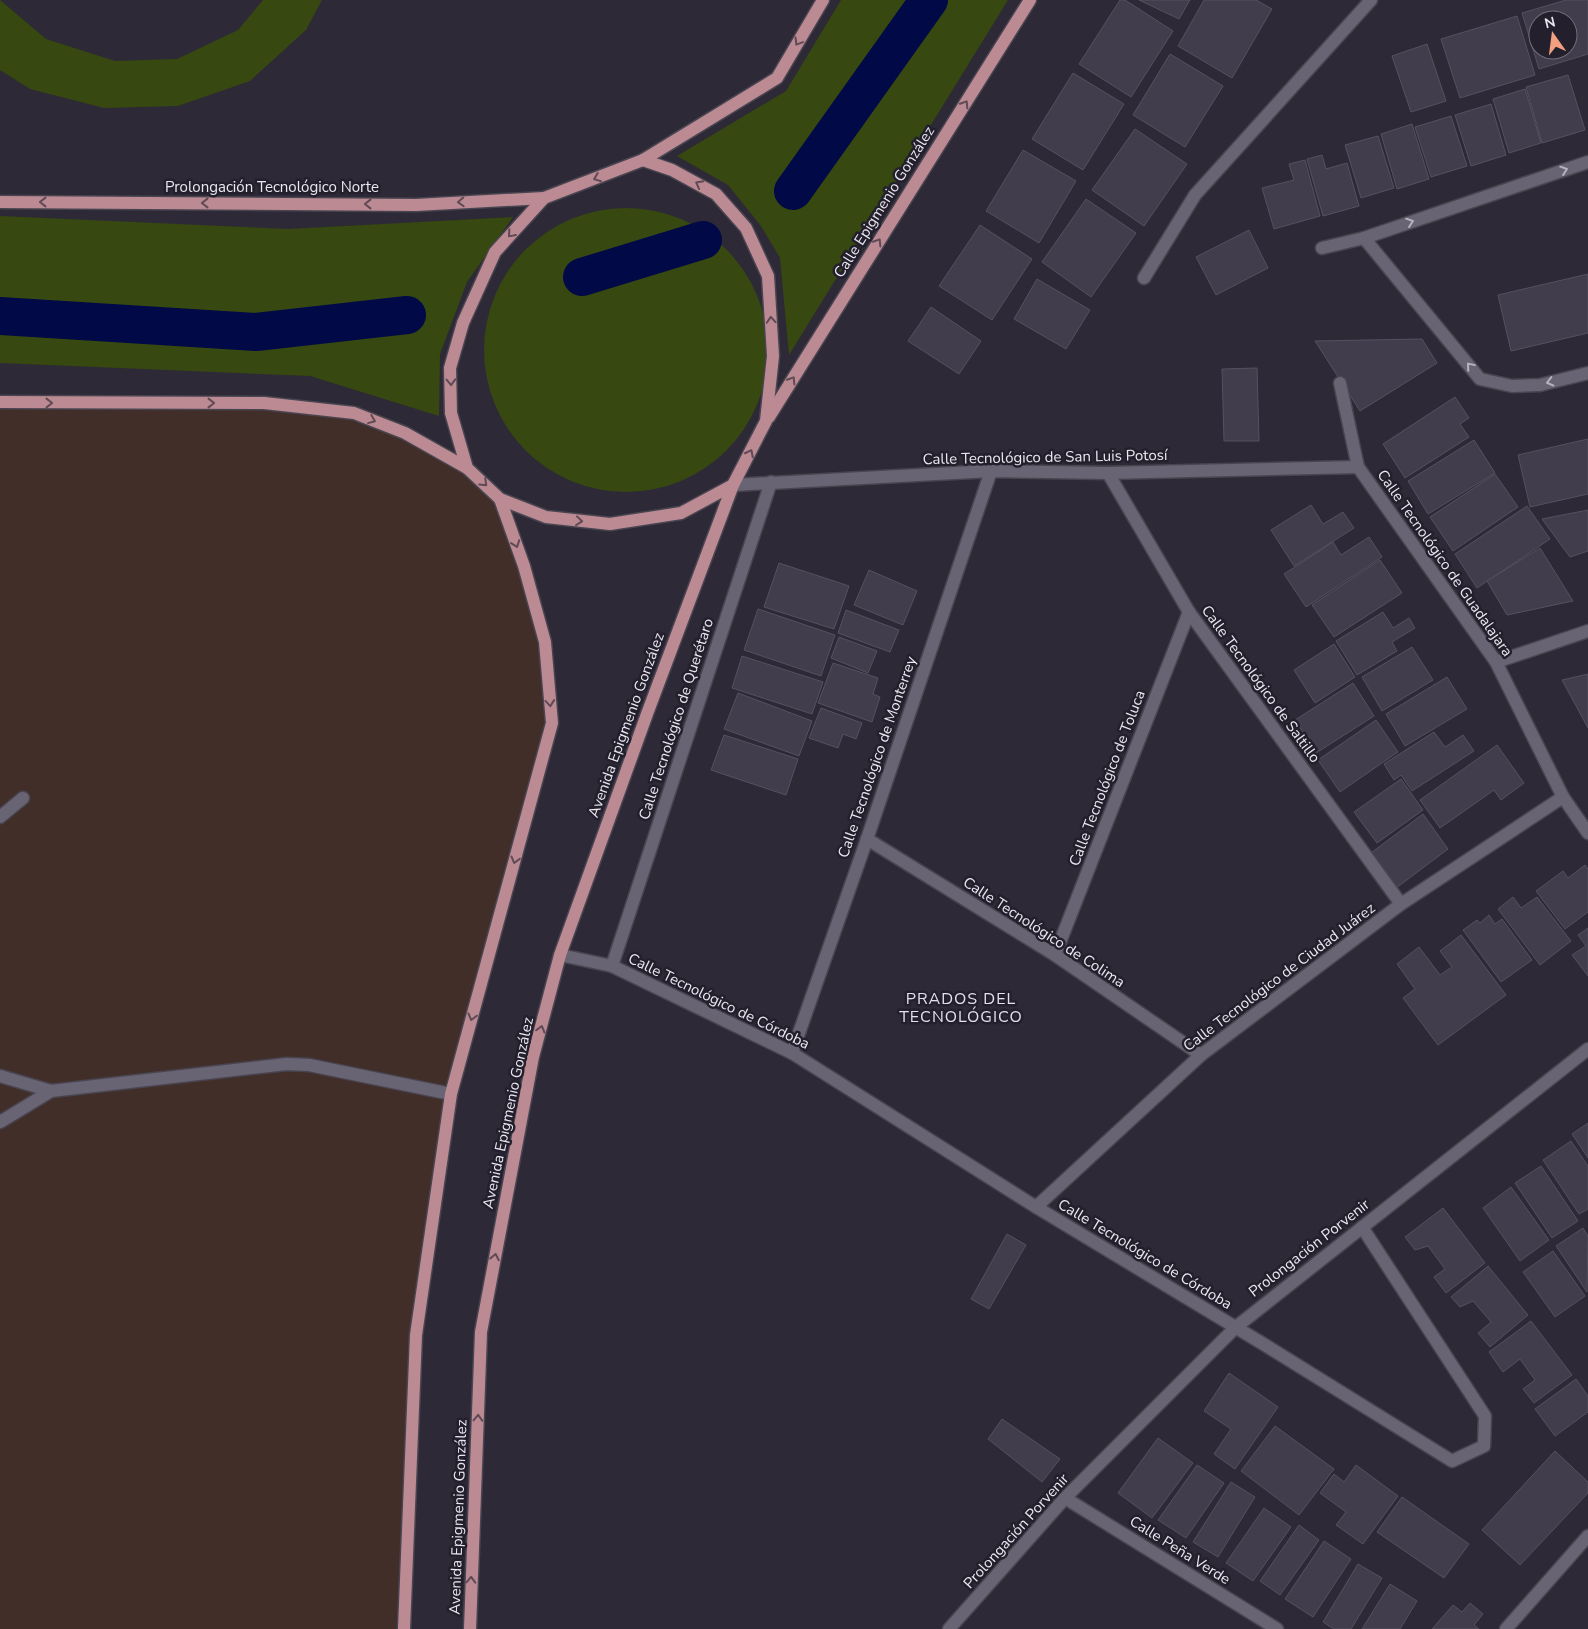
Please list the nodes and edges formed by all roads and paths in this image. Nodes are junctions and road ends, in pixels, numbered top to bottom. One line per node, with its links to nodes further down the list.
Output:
1 (823, 0): 4 (main road, one-way to 4)
2 (1030, 0): 14 (main road, Calle Epigmenio González, one-way to 2)
3 (1371, 0): 10 (street)
4 (643, 160): 6 (main road, one-way to 6); 14 (main road, one-way to 4)
5 (1588, 162): 8 (street, one-way to 5)
6 (544, 198): 7 (main road, Prolongación Tecnológico Norte, one-way to 7); 16 (main road, one-way to 16)
7 (0, 202)
8 (1364, 238): 9 (street); 11 (street, one-way to 8)
9 (1322, 248)
10 (1144, 278)
11 (1588, 373)
12 (1340, 383): 15 (street, Calle Tecnológico de Guadalajara)
13 (0, 402): 16 (main road, one-way to 16)
14 (766, 421): 20 (main road, Calle Epigmenio González, one-way to 14)
15 (1358, 467): 18 (street, Calle Tecnológico de San Luis Potosí); 24 (street, Calle Tecnológico de Guadalajara)
16 (467, 468): 21 (main road, one-way to 21)
17 (991, 471): 18 (street, Calle Tecnológico de San Luis Potosí); 19 (street, Calle Tecnológico de San Luis Potosí); 29 (street, Calle Tecnológico de Monterrey)
18 (1108, 473): 22 (street, Calle Tecnológico de Saltillo)
19 (771, 482): 20 (street, Calle Tecnológico de San Luis Potosí); 33 (street, Calle Tecnológico de Querétaro)
20 (733, 485): 21 (main road, one-way to 20); 31 (main road, Avenida Epigmenio González)
21 (500, 499): 39 (main road, one-way to 39)
22 (1189, 612): 30 (street, Calle Tecnológico de Saltillo); 32 (street, Calle Tecnológico de Toluca)
23 (1588, 631): 24 (street)
24 (1496, 662): 25 (street, Calle Tecnológico de Guadalajara)
25 (1563, 797): 28 (street, Calle Tecnológico de Guadalajara); 30 (street, Calle Tecnológico de Ciudad Juárez)
26 (23, 798): 27 (street)
27 (0, 818)
28 (1588, 833)
29 (867, 839): 32 (street, Calle Tecnológico de Colima); 35 (street, Calle Tecnológico de Monterrey)
30 (1401, 904): 36 (street, Calle Tecnológico de Ciudad Juárez)
31 (560, 955): 33 (street, Calle Tecnológico de Córdoba); 47 (main road, Avenida Epigmenio González, one-way to 31)
32 (1055, 955): 36 (street, Calle Tecnológico de Colima)
33 (612, 966): 35 (street, Calle Tecnológico de Córdoba)
34 (1588, 1049): 42 (street, Prolongación Porvenir)
35 (792, 1052): 41 (street, Calle Tecnológico de Córdoba)
36 (1201, 1055): 41 (street, Calle Tecnológico de Ciudad Juárez)
37 (0, 1076): 38 (street)
38 (51, 1090): 39 (street); 40 (street)
39 (451, 1094): 46 (main road)
40 (0, 1122)
41 (1036, 1207): 43 (street, Calle Tecnológico de Córdoba)
42 (1362, 1227): 43 (street, Prolongación Porvenir); 43 (street, Calle Tecnológico de Córdoba)
43 (1236, 1327): 44 (street, Prolongación Porvenir)
44 (1066, 1498): 48 (street, Prolongación Porvenir); 49 (street, Calle Peña Verde)
45 (1588, 1536): 50 (street)
46 (404, 1629)
47 (470, 1629)
48 (949, 1629)
49 (1277, 1629)
50 (1506, 1629)

